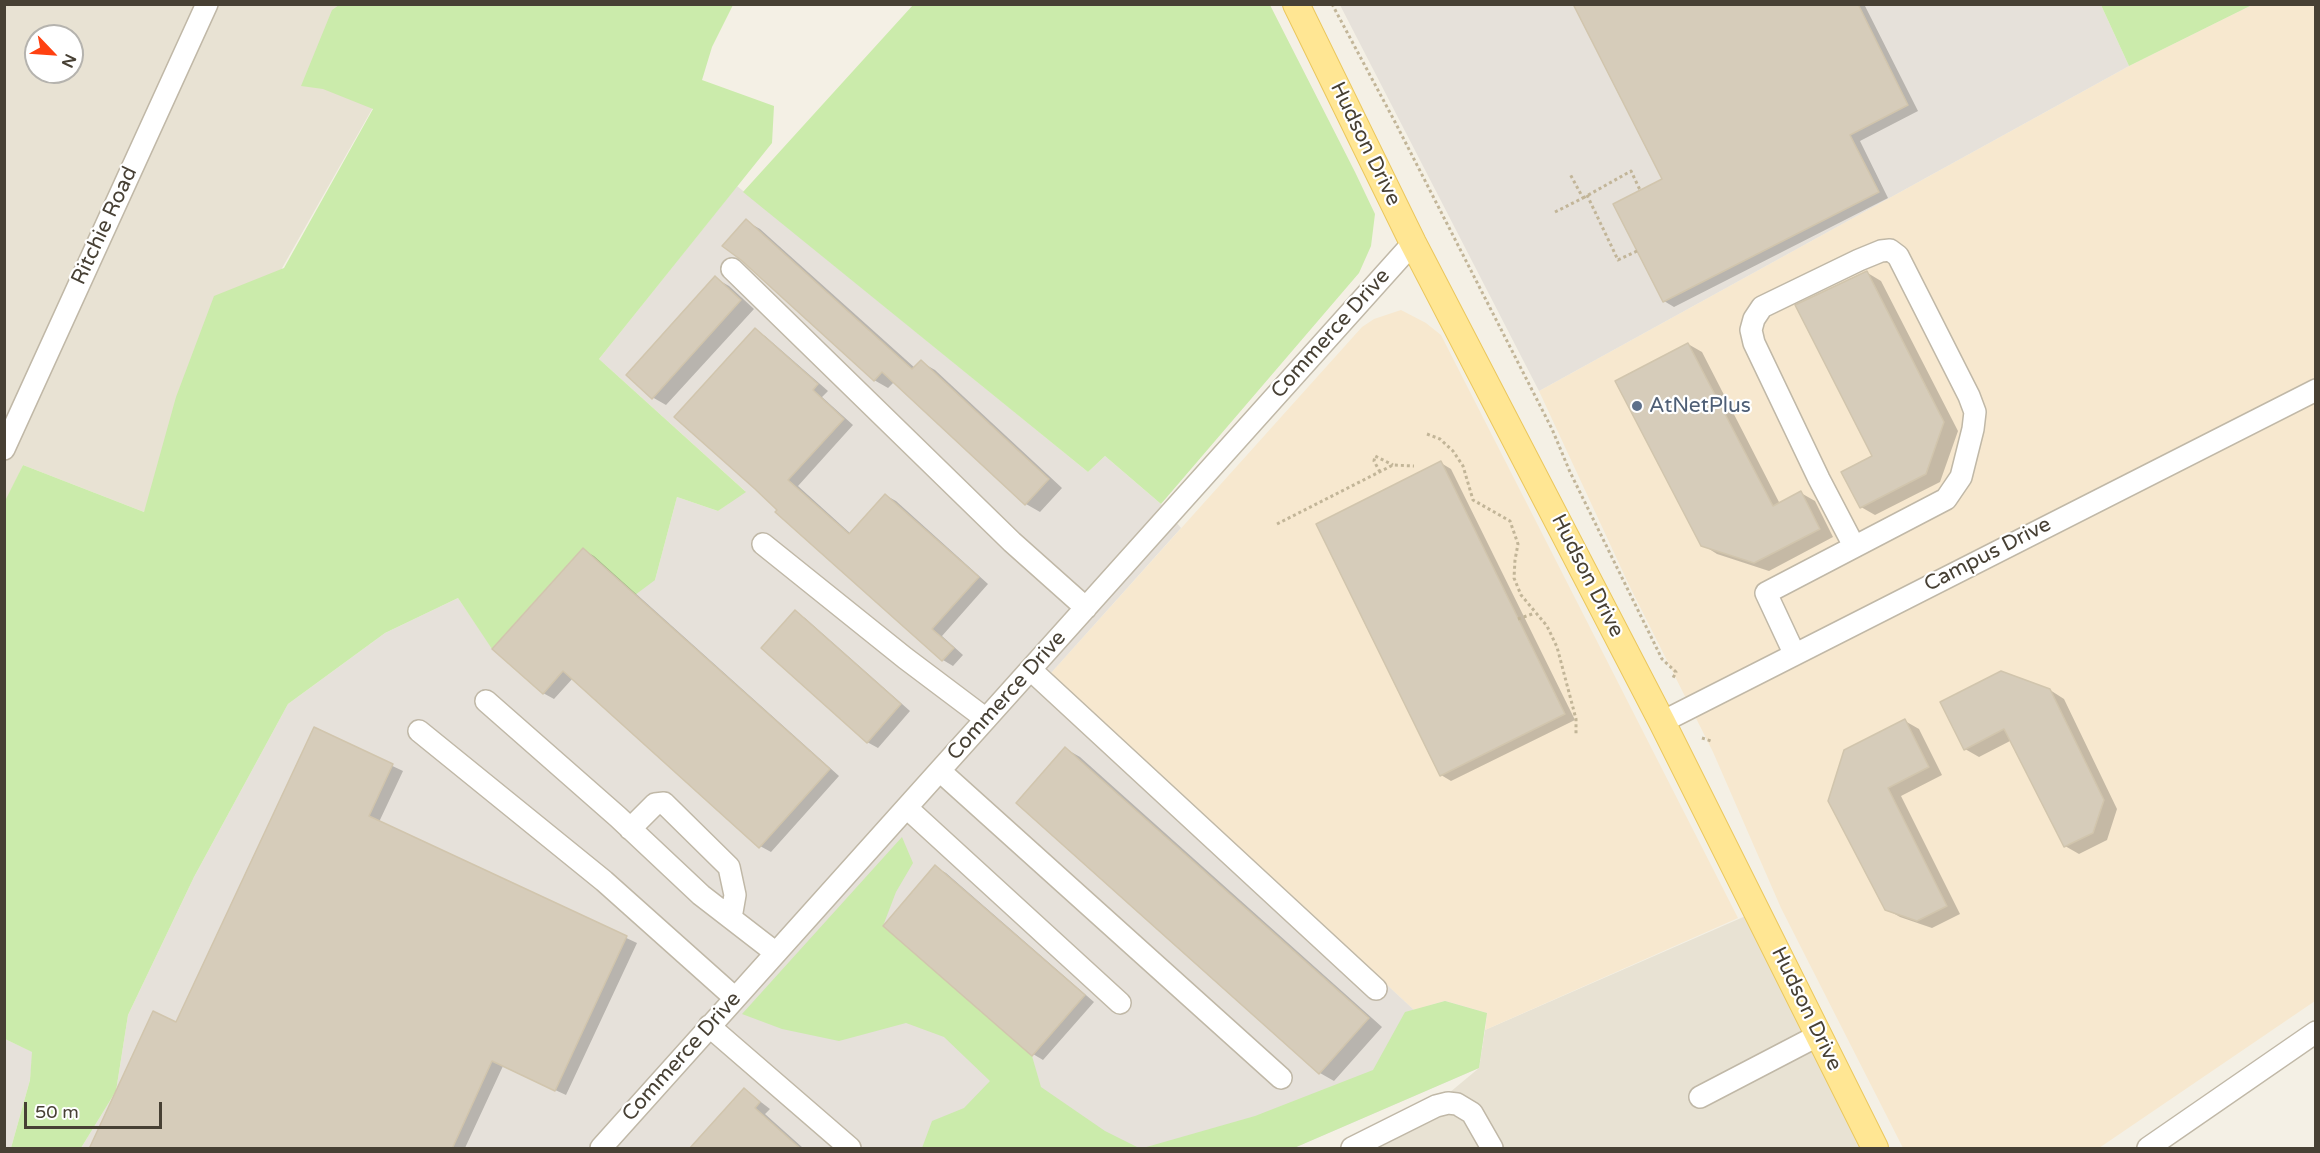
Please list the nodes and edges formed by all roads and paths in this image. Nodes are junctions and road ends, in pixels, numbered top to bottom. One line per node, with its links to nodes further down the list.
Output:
1 (207, 4): 13 (street, Ritchie Road)
2 (1296, 4): 8 (main road, Hudson Drive)
3 (1332, 4): 25 (path)
4 (1570, 174): 6 (path)
5 (1640, 190): 6 (path)
6 (1585, 196): 7 (path); 9 (path)
7 (1555, 212)
8 (1413, 243): 20 (street, Commerce Drive); 28 (main road, Hudson Drive)
9 (1636, 250)
10 (732, 269): 20 (street)
11 (2316, 390): 23 (street, Campus Drive)
12 (1427, 434): 21 (path)
13 (4, 449)
14 (1394, 465): 15 (path); 16 (path); 16 (path)
15 (1414, 466)
16 (1380, 472): 17 (path)
17 (1277, 524)
18 (763, 544): 27 (street)
19 (1854, 546): 19 (street); 23 (street)
20 (1086, 608): 24 (street, Commerce Drive)
21 (1535, 613): 22 (path); 30 (path)
22 (1518, 619)
23 (1794, 653): 28 (street, Campus Drive)
24 (1031, 670): 27 (street, Commerce Drive); 38 (street)
25 (1673, 678)
26 (486, 701): 35 (street)
27 (987, 719): 33 (street, Commerce Drive)
28 (1662, 722): 43 (main road, Hudson Drive)
29 (419, 731): 39 (street)
30 (1576, 735)
31 (1702, 738): 32 (path)
32 (1711, 741)
33 (940, 771): 34 (street, Commerce Drive); 44 (street)
34 (907, 808): 37 (street, Commerce Drive); 40 (street)
35 (630, 829): 36 (street); 36 (street)
36 (731, 918): 37 (street)
37 (776, 953): 39 (street, Commerce Drive)
38 (1376, 989)
39 (735, 998): 41 (street, Commerce Drive)
40 (1120, 1002)
41 (709, 1026): 46 (street, Commerce Drive); 47 (street)
42 (2316, 1032): 51 (street)
43 (1819, 1035): 45 (street); 50 (main road, Hudson Drive)
44 (1281, 1078)
45 (1700, 1097)
46 (601, 1149)
47 (850, 1149)
48 (1352, 1149): 49 (street)
49 (1492, 1149)
50 (1875, 1149)
51 (2148, 1149)

